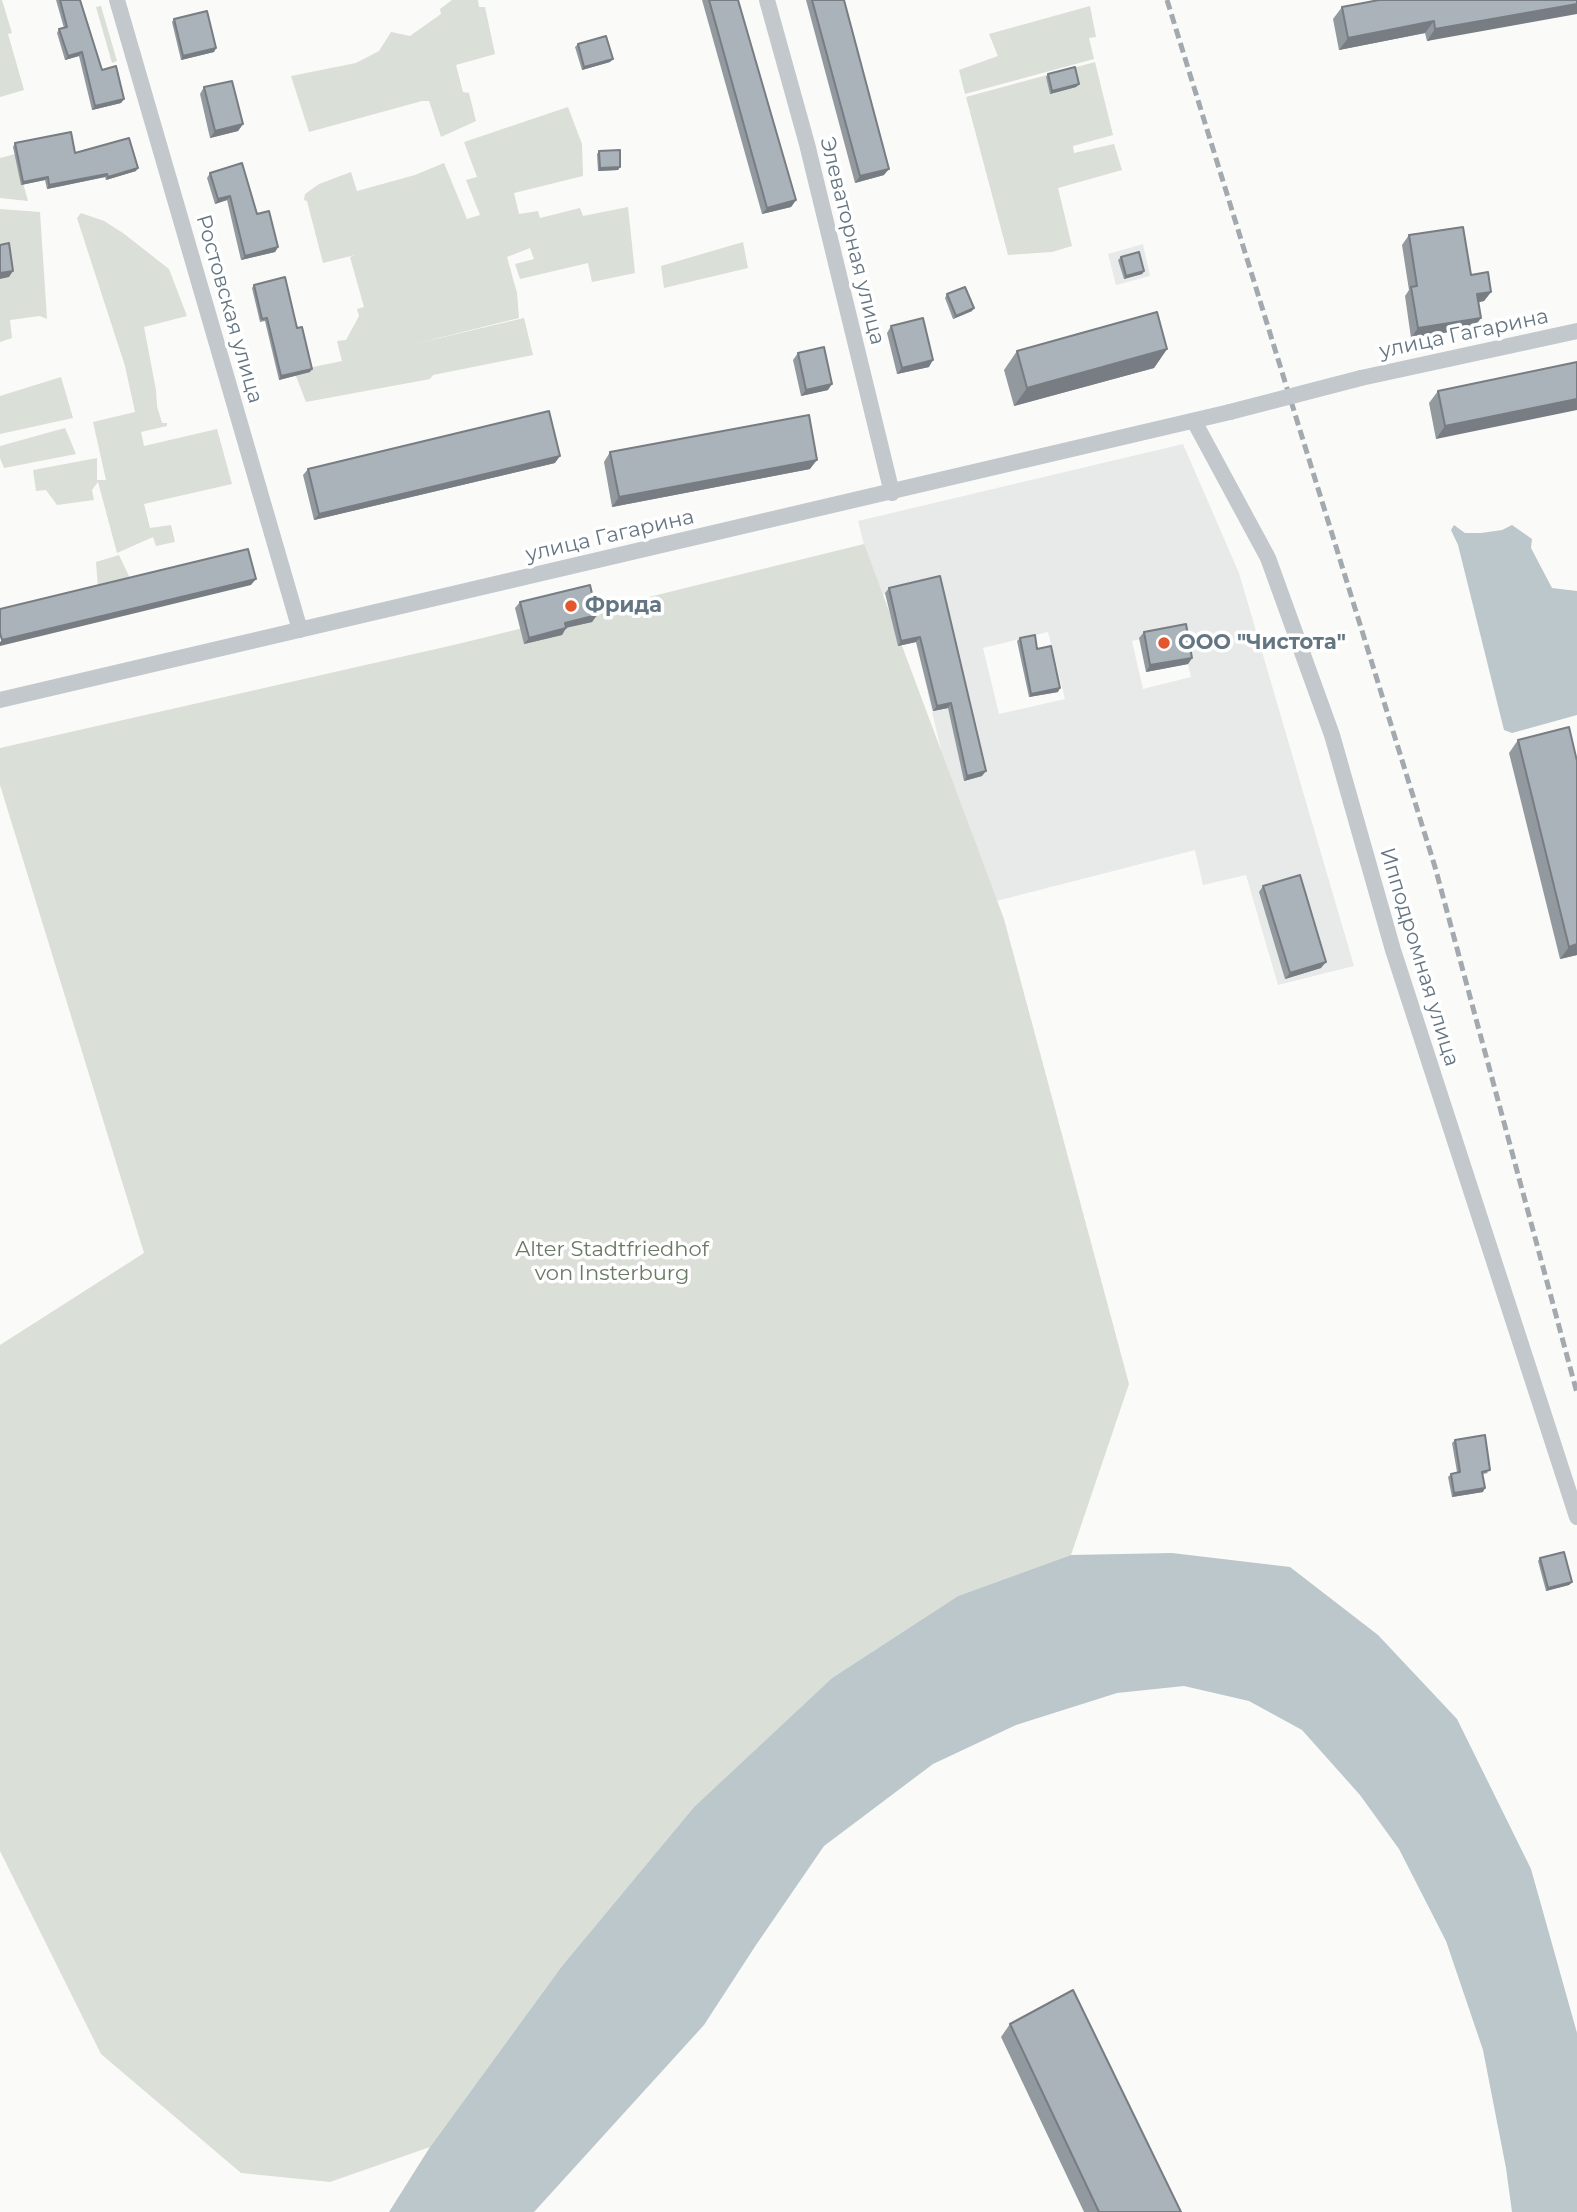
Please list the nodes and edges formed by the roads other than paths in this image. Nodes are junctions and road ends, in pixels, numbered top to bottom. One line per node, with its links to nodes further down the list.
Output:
1 (117, 0): 6 (street, Ростовская улица)
2 (767, 0): 5 (street, Элеваторная улица)
3 (1577, 331): 4 (street, улица Гагарина, bridge)
4 (1194, 421): 5 (street, улица Гагарина); 8 (street, Ипподромная улица)
5 (892, 493): 6 (street, улица Гагарина)
6 (300, 630): 7 (street, улица Гагарина)
7 (0, 700)
8 (1577, 1517)

